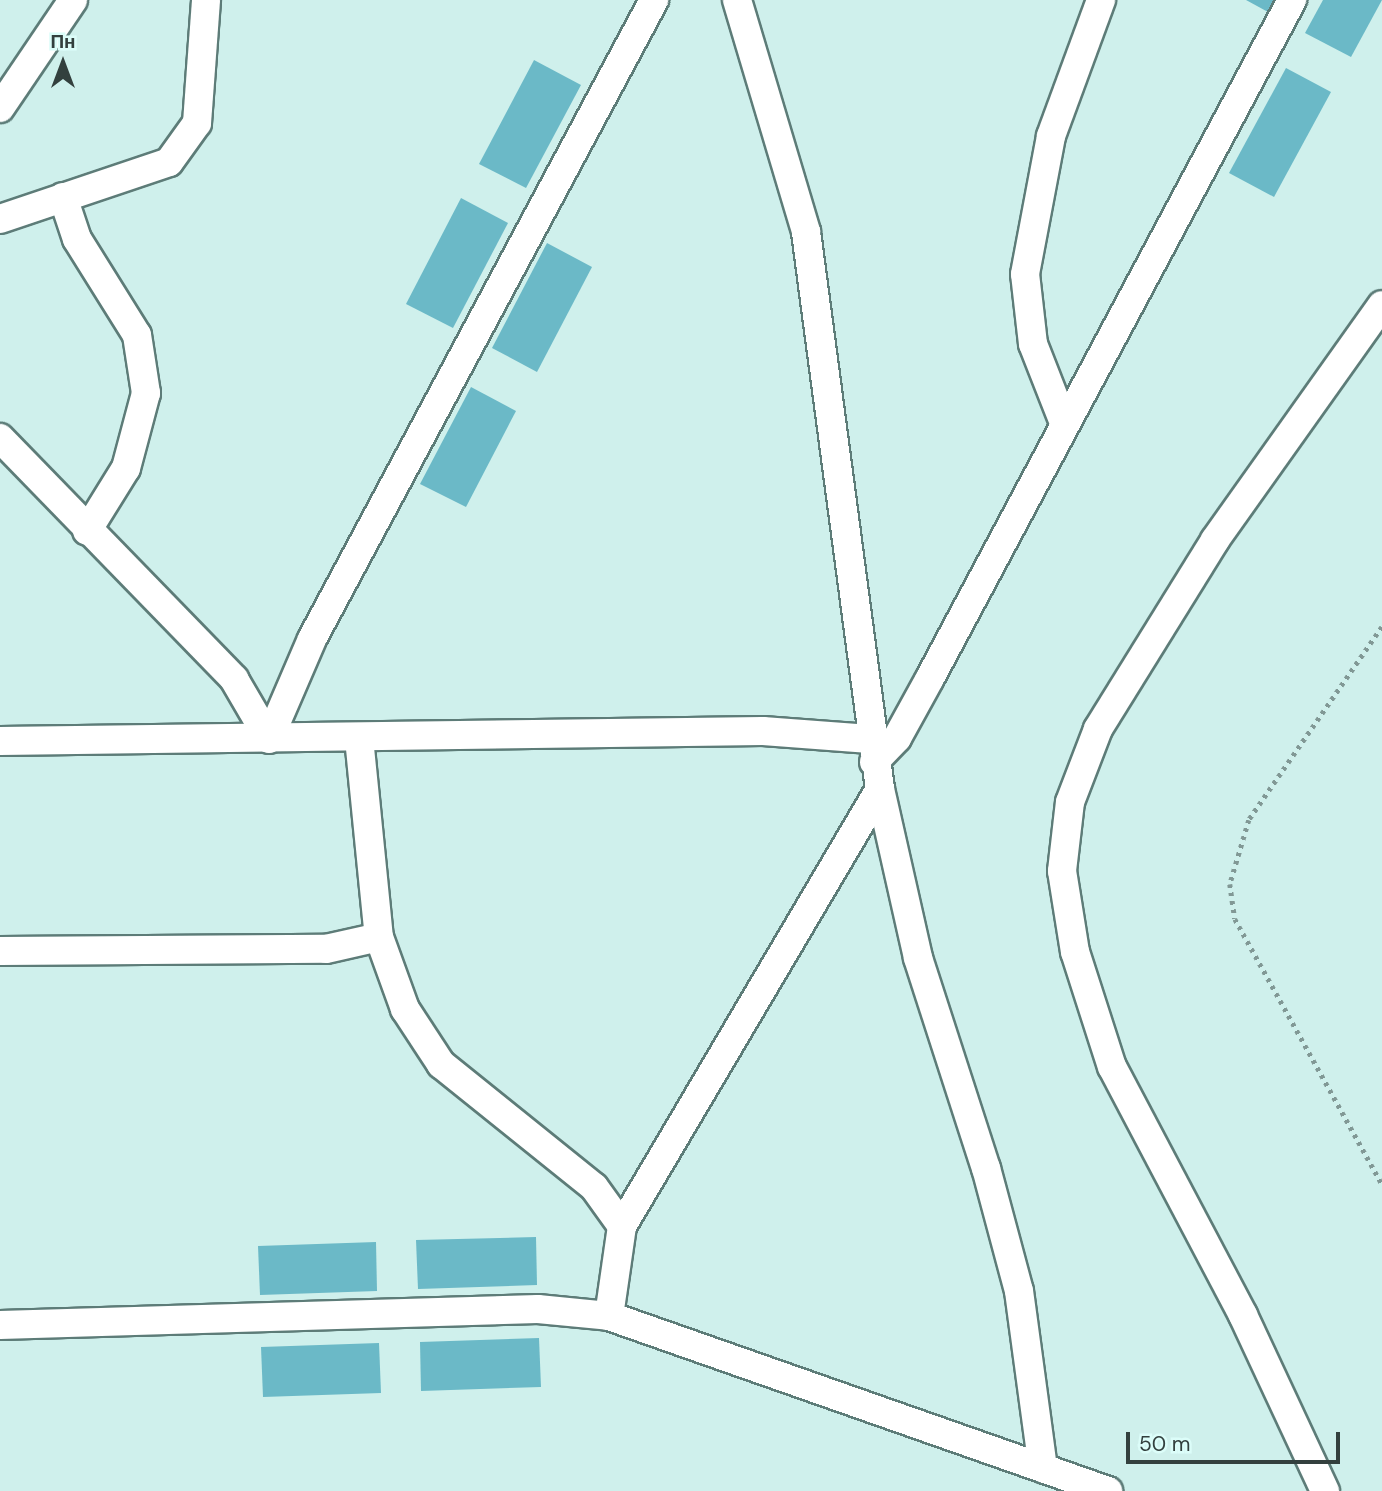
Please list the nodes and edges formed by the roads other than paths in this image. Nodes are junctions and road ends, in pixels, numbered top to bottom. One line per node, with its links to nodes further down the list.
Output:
1 (73, 0): 7 (lane)
2 (206, 0): 8 (lane)
3 (654, 0): 15 (lane)
4 (737, 0): 17 (lane)
5 (1101, 0): 11 (lane)
6 (1292, 0): 11 (lane)
7 (0, 108)
8 (63, 197): 9 (lane); 13 (lane)
9 (0, 219)
10 (1382, 305): 25 (lane)
11 (1063, 423): 17 (lane)
12 (0, 438): 13 (lane)
13 (87, 531): 15 (lane)
14 (359, 738): 15 (lane); 17 (lane); 18 (lane)
15 (269, 739): 16 (lane)
16 (0, 741)
17 (874, 763): 20 (lane); 23 (lane)
18 (379, 937): 19 (lane); 20 (lane)
19 (0, 951)
20 (622, 1226): 21 (lane)
21 (609, 1316): 22 (lane); 23 (lane)
22 (0, 1325)
23 (1042, 1468): 24 (lane)
24 (1108, 1491)
25 (1325, 1491)

